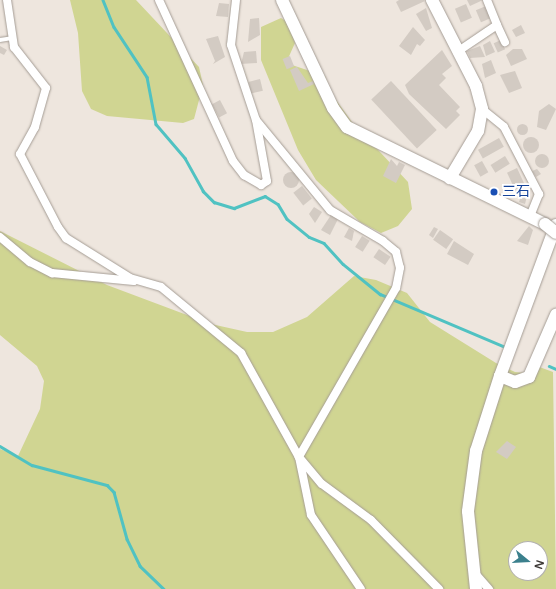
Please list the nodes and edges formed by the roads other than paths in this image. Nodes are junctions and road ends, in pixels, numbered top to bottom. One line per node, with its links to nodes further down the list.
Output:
1 (7, 0): 8 (street)
2 (159, 0): 13 (street)
3 (236, 0): 13 (street)
4 (282, 0): 14 (street)
5 (432, 0): 11 (street)
6 (487, 0): 7 (street)
7 (497, 25): 10 (street); 11 (street)
8 (12, 38): 9 (lane); 19 (street)
9 (0, 40)
10 (505, 42)
11 (457, 52): 12 (street)
12 (482, 109): 14 (street); 15 (street)
13 (256, 120): 22 (street)
14 (450, 178): 15 (street)
15 (530, 216): 16 (street)
16 (551, 225): 17 (street, bridge); 21 (street)
17 (556, 233)
18 (0, 237): 19 (street)
19 (143, 281): 22 (street)
20 (556, 315): 21 (street)
21 (500, 376): 23 (street)
22 (298, 457): 24 (street); 25 (street)
23 (471, 570): 26 (street); 27 (street)
24 (361, 589)
25 (438, 589)
26 (476, 589)
27 (489, 589)

